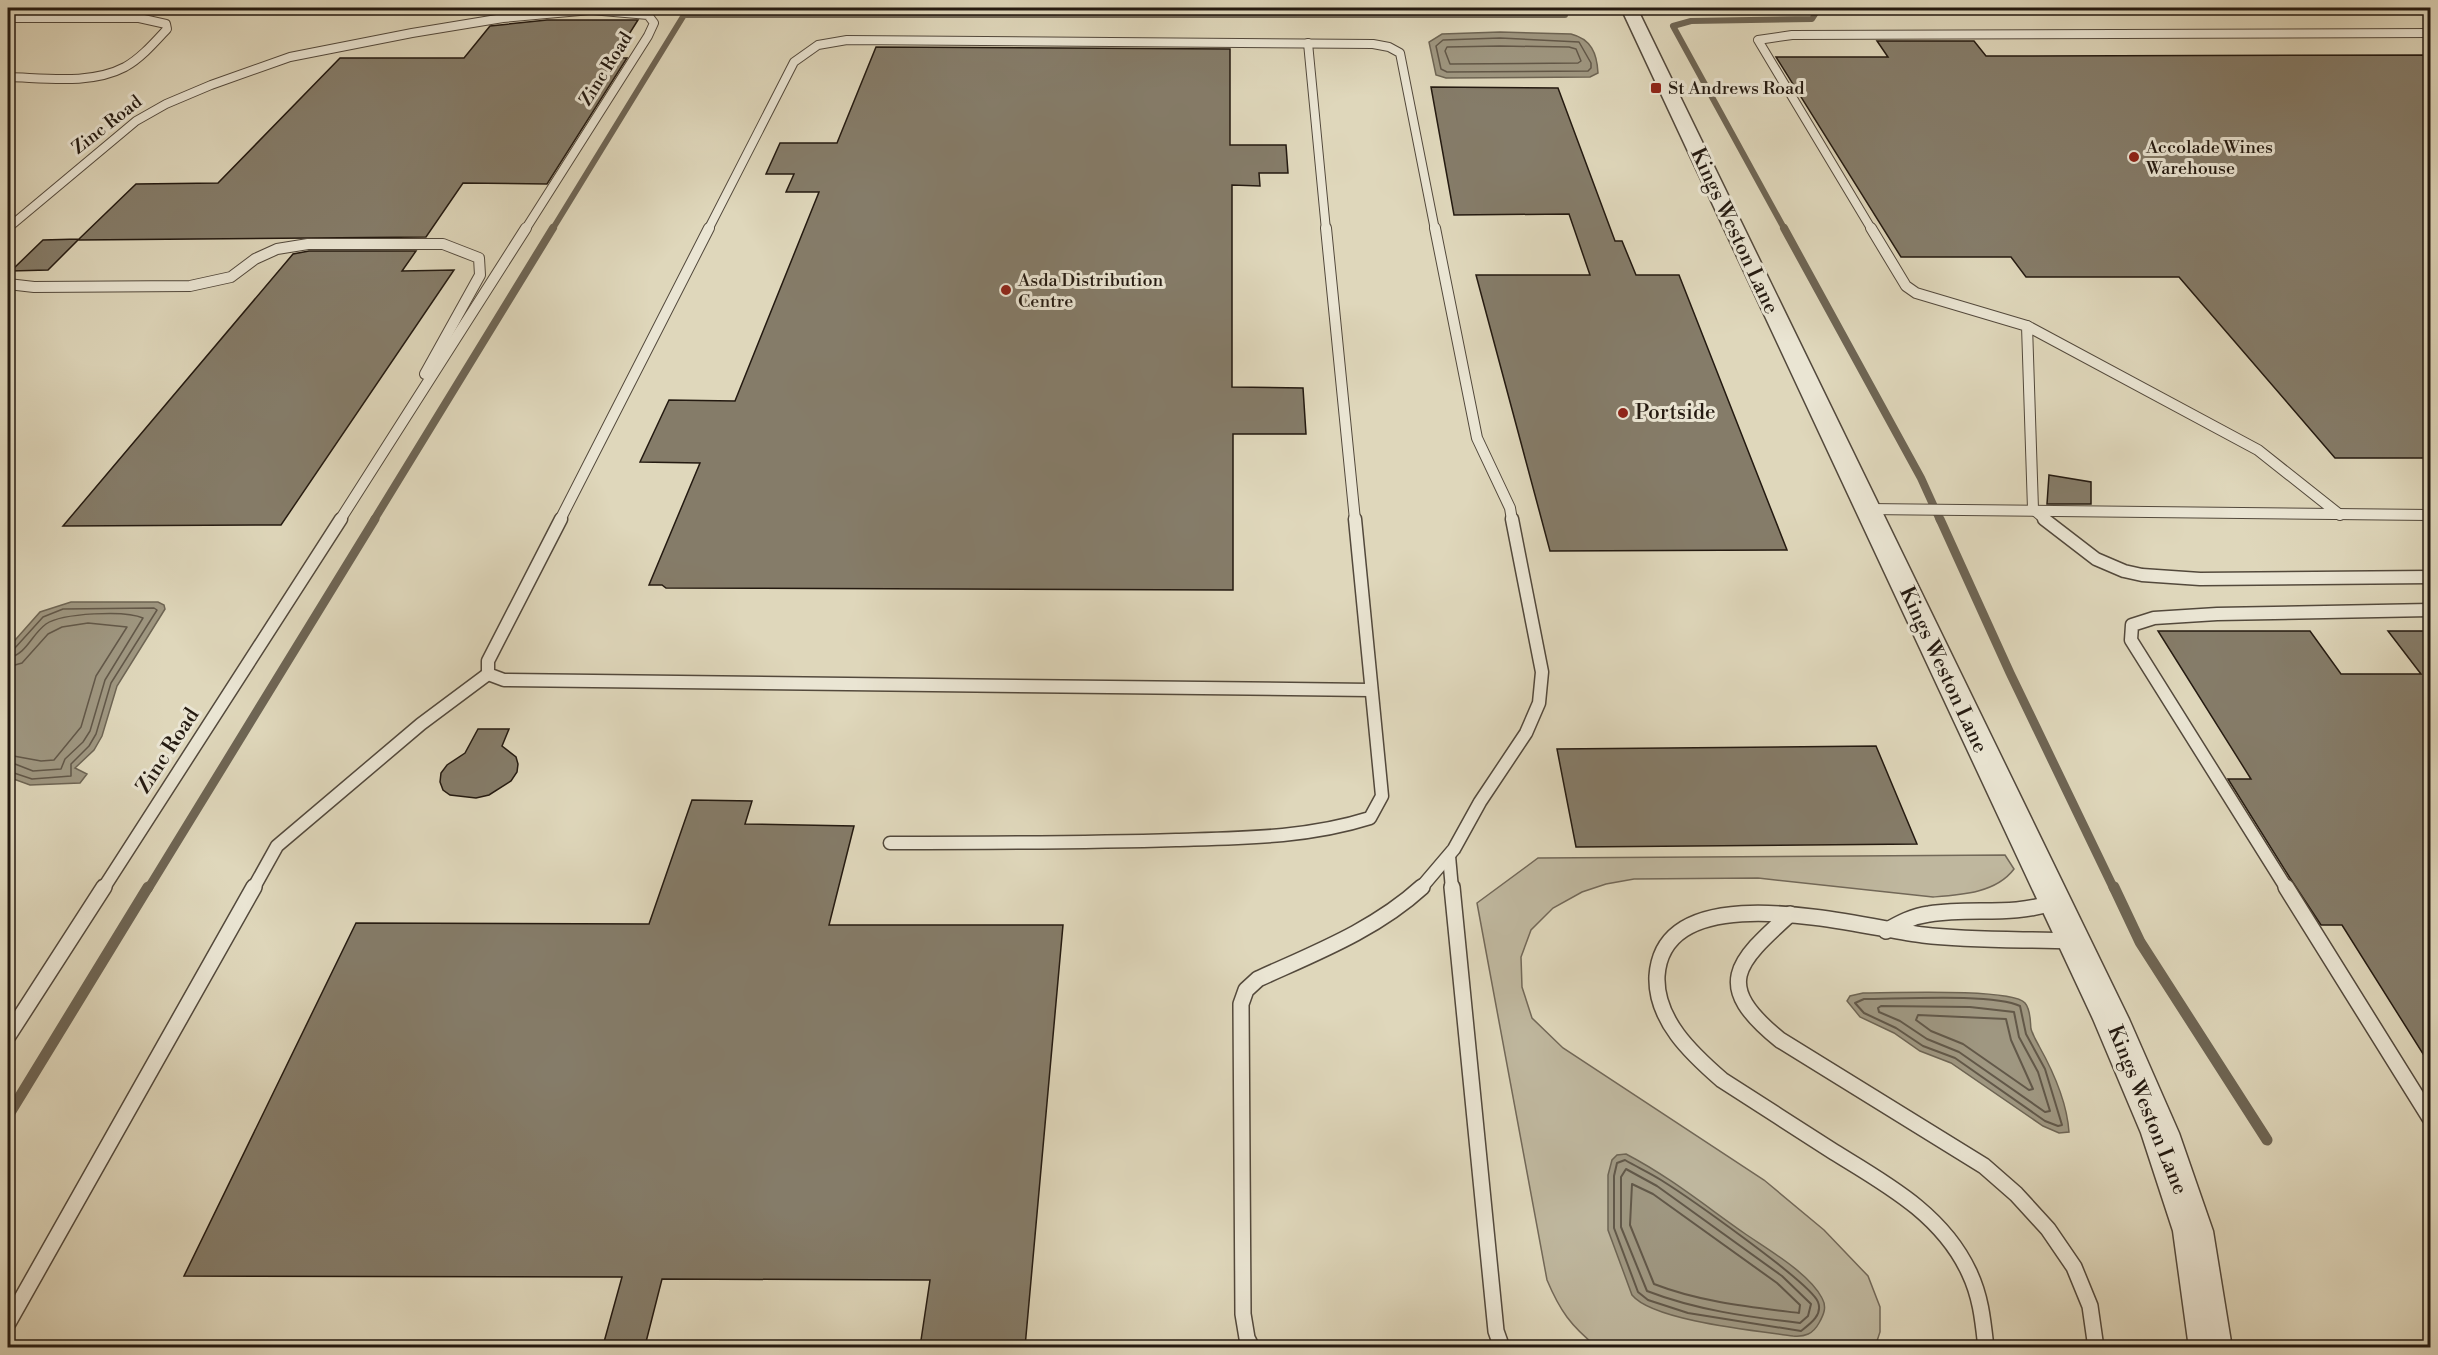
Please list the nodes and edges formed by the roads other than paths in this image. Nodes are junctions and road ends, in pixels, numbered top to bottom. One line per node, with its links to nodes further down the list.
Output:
1 (1629, 8): 10 (street, Kings Weston Lane)
2 (8, 18): 5 (lane)
3 (2430, 33): 8 (lane)
4 (1308, 43): 16 (lane); 17 (lane); 19 (lane)
5 (8, 77)
6 (8, 228): 9 (lane, Zinc Road)
7 (8, 284): 9 (lane, Zinc Road)
8 (2027, 326): 11 (lane); 12 (lane)
9 (361, 487): 24 (lane, Zinc Road)
10 (1868, 509): 11 (lane); 20 (street, Kings Weston Lane)
11 (2033, 509): 12 (lane); 14 (lane)
12 (2340, 515): 13 (lane)
13 (2430, 515)
14 (2430, 577)
15 (2430, 610): 25 (lane)
16 (488, 674): 17 (lane); 26 (lane)
17 (1370, 690): 18 (lane)
18 (890, 843)
19 (1449, 856): 27 (lane); 28 (lane)
20 (2055, 902): 22 (lane); 23 (street, Kings Weston Lane)
21 (1790, 914): 22 (lane); 29 (lane); 30 (lane)
22 (1886, 931): 23 (lane)
23 (2074, 942): 31 (street, Kings Weston Lane)
24 (8, 1036)
25 (2430, 1118)
26 (8, 1323)
27 (1252, 1347)
28 (1502, 1347)
29 (1986, 1347)
30 (2096, 1347)
31 (2211, 1347)

